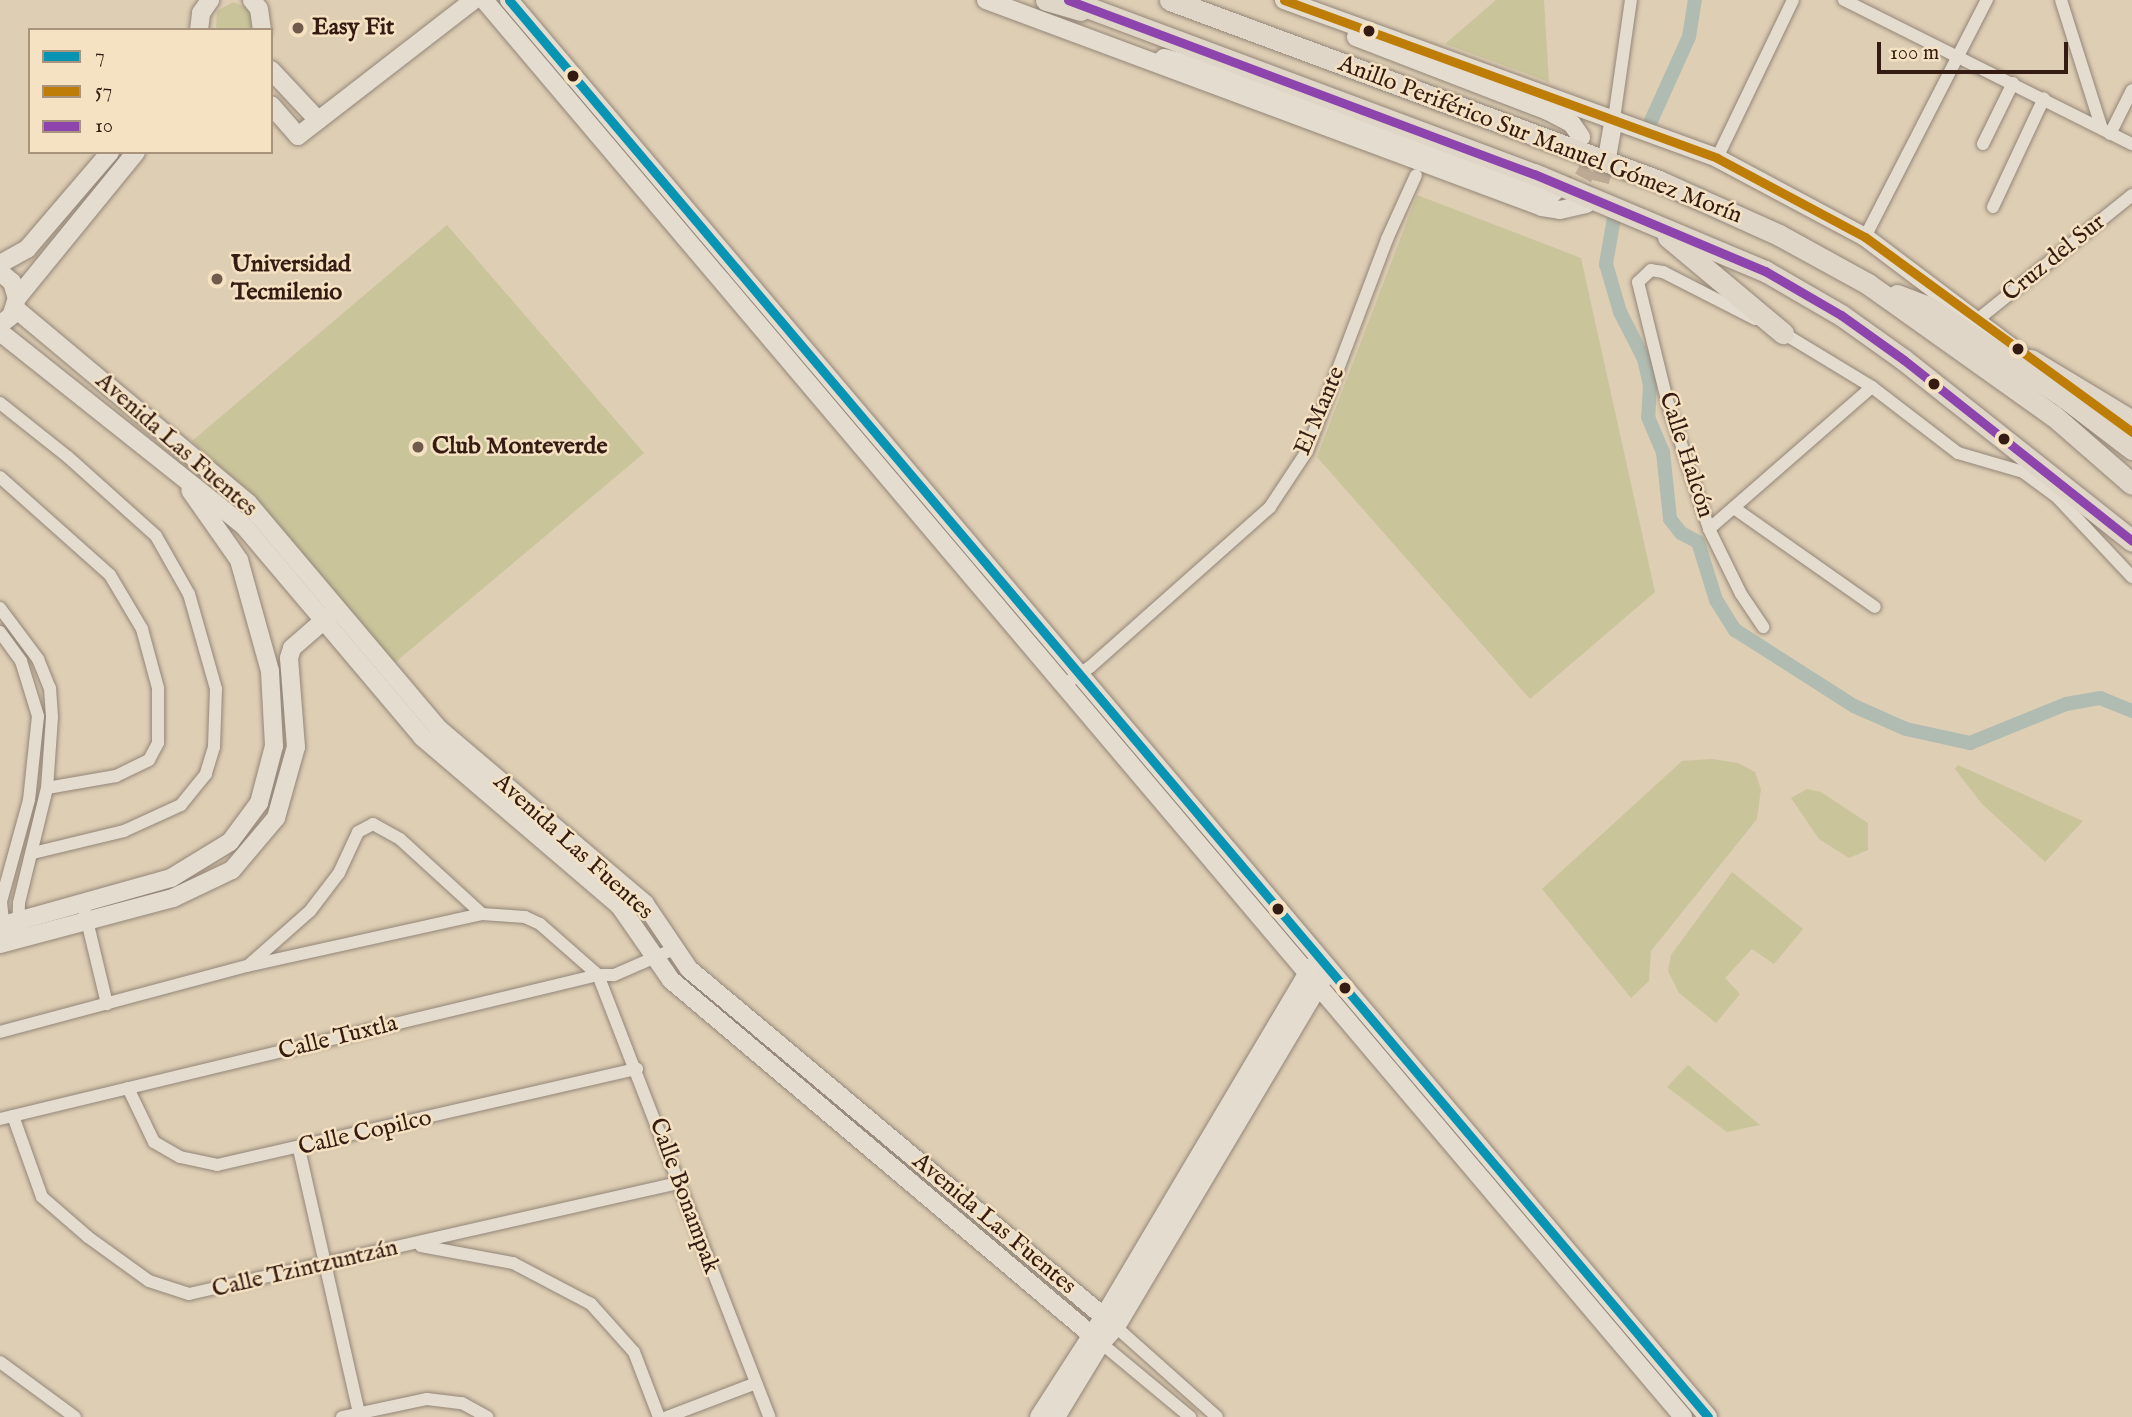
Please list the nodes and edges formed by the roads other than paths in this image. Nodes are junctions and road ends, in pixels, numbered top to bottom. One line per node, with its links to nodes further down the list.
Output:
1 (210, 0): 18 (street)
2 (252, 0): 19 (street)
3 (474, 0): 29 (street)
4 (484, 0): 77 (street)
5 (509, 0): 76 (street)
6 (986, 0): 21 (street)
7 (1046, 0): 17 (highway)
8 (1069, 0): 17 (highway, Anillo Periférico Sur Manuel Gómez Morín)
9 (1170, 0): 20 (highway, Anillo Periférico Sur Manuel Gómez Morín)
10 (1201, 0): 20 (highway)
11 (1284, 0): 28 (street); 31 (street)
12 (1631, 0): 28 (street)
13 (1793, 0): 37 (street)
14 (1844, 0): 22 (street)
15 (1987, 0): 22 (street)
16 (2061, 0): 30 (street)
17 (1138, 25): 43 (highway, Anillo Periférico Sur Manuel Gómez Morín)
18 (200, 28)
19 (262, 28)
20 (1252, 30): 47 (highway, Anillo Periférico Sur Manuel Gómez Morín)
21 (1082, 37): 39 (street); 41 (street)
22 (1959, 57): 24 (street); 44 (street)
23 (273, 72): 29 (street)
24 (2013, 83): 26 (street); 32 (street)
25 (2132, 90): 30 (street)
26 (2044, 98): 30 (street); 42 (street)
27 (273, 107): 29 (street)
28 (1614, 119): 34 (street); 37 (street)
29 (318, 120)
30 (2106, 131): 33 (street)
31 (1581, 137)
32 (1983, 144)
33 (2132, 145)
34 (1608, 152)
35 (108, 154): 45 (street)
36 (134, 154): 48 (street)
37 (1717, 158): 44 (street)
38 (1416, 175): 76 (street, El Mante)
39 (1553, 194)
40 (2132, 195): 49 (street, Cruz del Sur)
41 (1586, 204)
42 (1993, 207)
43 (1644, 218): 52 (highway); 67 (highway, Anillo Periférico Sur Manuel Gómez Morín)
44 (1865, 237): 49 (street)
45 (0, 264)
46 (0, 272): 48 (street, Avenida Las Fuentes)
47 (1868, 284): 55 (highway); 57 (highway, Anillo Periférico Sur Manuel Gómez Morín)
48 (17, 303): 50 (street); 73 (street, Avenida Las Fuentes)
49 (1976, 321): 53 (street)
50 (0, 325)
51 (0, 332): 61 (street, Avenida Las Fuentes)
52 (1783, 333): 54 (street); 68 (street, Calle Halcón)
53 (2020, 354): 55 (highway); 58 (highway); 59 (highway)
54 (1872, 387): 65 (street); 66 (street)
55 (2064, 397): 60 (highway)
56 (0, 403): 80 (street)
57 (2054, 416): 62 (highway); 64 (highway, Anillo Periférico Sur Manuel Gómez Morín)
58 (2132, 421)
59 (2132, 432)
60 (2132, 449)
61 (176, 470): 73 (street, Avenida Las Fuentes); 82 (street)
62 (2132, 474)
63 (0, 477): 79 (street)
64 (2132, 484)
65 (2057, 497): 67 (highway); 70 (street)
66 (1734, 508): 68 (street); 71 (street)
67 (2113, 525): 69 (highway, Anillo Periférico Sur Manuel Gómez Morín)
68 (1709, 528): 74 (street, Calle Halcón)
69 (2132, 541)
70 (2132, 577)
71 (1875, 607)
72 (0, 608): 78 (street)
73 (329, 616): 82 (street); 85 (street, Avenida Las Fuentes); 86 (street, Avenida Las Fuentes)
74 (1763, 627)
75 (0, 632): 78 (street)
76 (1079, 675): 77 (street, El Mante); 87 (street)
77 (1064, 685): 90 (street)
78 (45, 748): 79 (street); 81 (street)
79 (47, 788): 80 (street)
80 (33, 853): 84 (street)
81 (1, 902): 84 (street)
82 (85, 912): 84 (street); 91 (street)
83 (482, 914): 88 (street); 88 (street); 89 (street)
84 (8, 933)
85 (674, 949): 86 (street, Calle Tuxtla); 100 (street, Avenida Las Fuentes)
86 (655, 958): 89 (street, Calle Tuxtla); 101 (street, Avenida Las Fuentes)
87 (1323, 961): 90 (street); 116 (street)
88 (247, 966): 91 (street)
89 (598, 975): 93 (street, Calle Bonampak); 94 (street, Calle Tuxtla)
90 (1313, 981): 100 (street); 115 (street)
91 (107, 1004): 92 (street)
92 (0, 1032)
93 (637, 1069): 96 (street, Calle Copilco); 97 (street, Calle Bonampak)
94 (128, 1088): 95 (street, Calle Tuxtla); 96 (street, Calle Copilco)
95 (6, 1118): 99 (street, Calle Tzintzuntzán)
96 (299, 1149): 99 (street)
97 (678, 1183): 98 (street, Calle Tzintzuntzán); 103 (street, Calle Bonampak)
98 (414, 1244): 99 (street, Calle Tzintzuntzán); 108 (street)
99 (324, 1266): 104 (street)
100 (1110, 1321): 101 (street); 114 (street, Avenida Las Fuentes)
101 (1095, 1338): 111 (street); 112 (street); 113 (street, Avenida Las Fuentes)
102 (2, 1364): 105 (street)
103 (754, 1384): 109 (street); 110 (street, Calle Bonampak)
104 (359, 1413): 106 (street); 107 (street)
105 (75, 1417)
106 (342, 1417)
107 (487, 1417)
108 (659, 1417)
109 (667, 1417)
110 (769, 1417)
111 (1038, 1417)
112 (1056, 1417)
113 (1190, 1417)
114 (1217, 1417)
115 (1683, 1417)
116 (1708, 1417)

